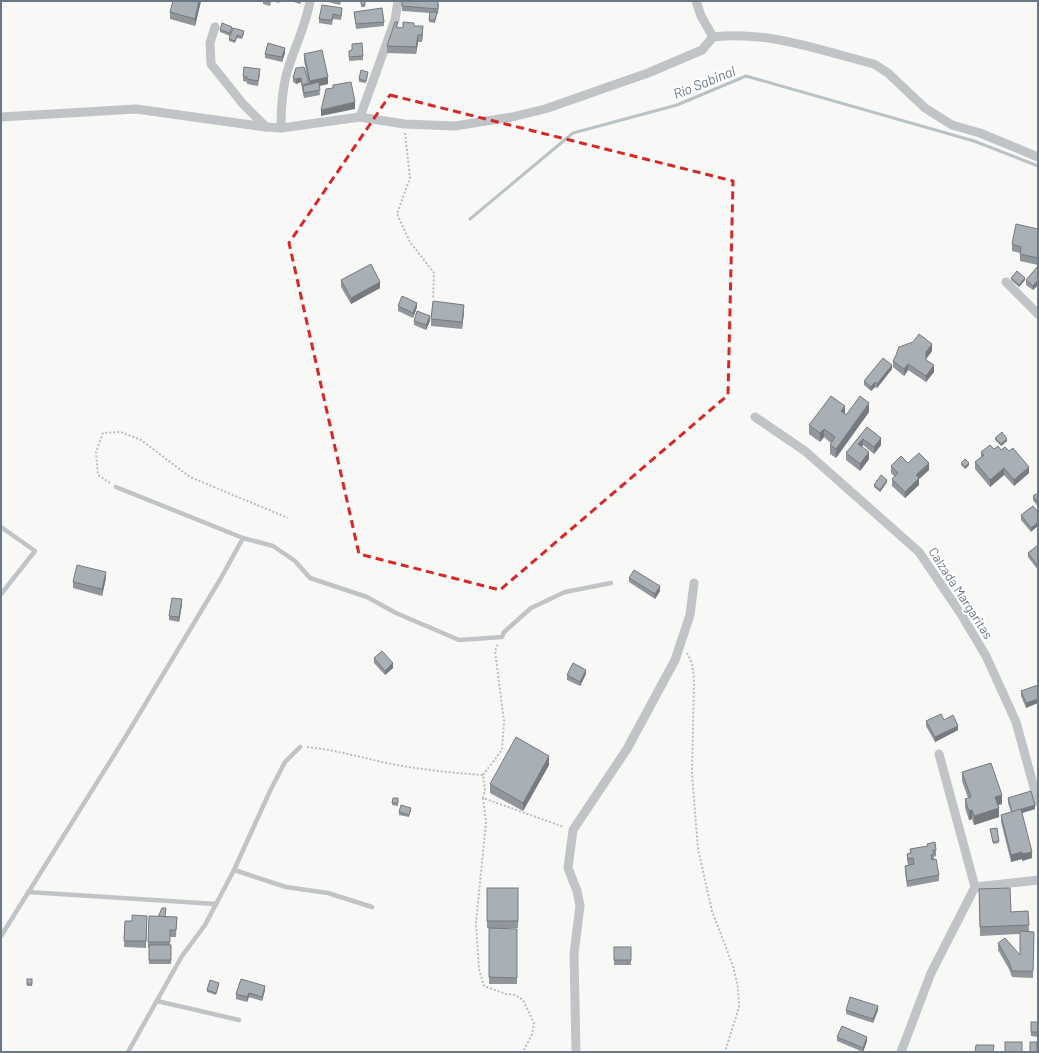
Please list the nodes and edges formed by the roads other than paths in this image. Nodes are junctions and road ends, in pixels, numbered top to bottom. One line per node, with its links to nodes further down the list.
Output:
1 (310, 1): 9 (street)
2 (398, 1): 7 (street)
3 (696, 1): 5 (street)
4 (215, 27): 8 (street)
5 (713, 37): 7 (street); 10 (street)
6 (1, 117): 8 (street)
7 (360, 117): 9 (street)
8 (266, 127): 9 (street)
9 (280, 128)
10 (1038, 157)
11 (1006, 282): 12 (street)
12 (1038, 314)
13 (756, 417): 22 (street, Calzada Margaritas)
14 (116, 487): 16 (lane)
15 (1, 527): 19 (lane)
16 (242, 538): 17 (lane); 26 (lane)
17 (611, 583)
18 (694, 583): 33 (street)
19 (1, 594)
20 (300, 747): 23 (lane)
21 (939, 754): 25 (street)
22 (1038, 802)
23 (234, 870): 27 (lane); 28 (lane)
24 (1038, 880): 25 (street)
25 (975, 887): 34 (street)
26 (28, 892): 27 (lane); 29 (lane)
27 (216, 904): 30 (lane)
28 (372, 907)
29 (1, 936)
30 (157, 1001): 31 (lane); 32 (lane)
31 (239, 1020)
32 (128, 1052)
33 (576, 1052)
34 (901, 1052)

